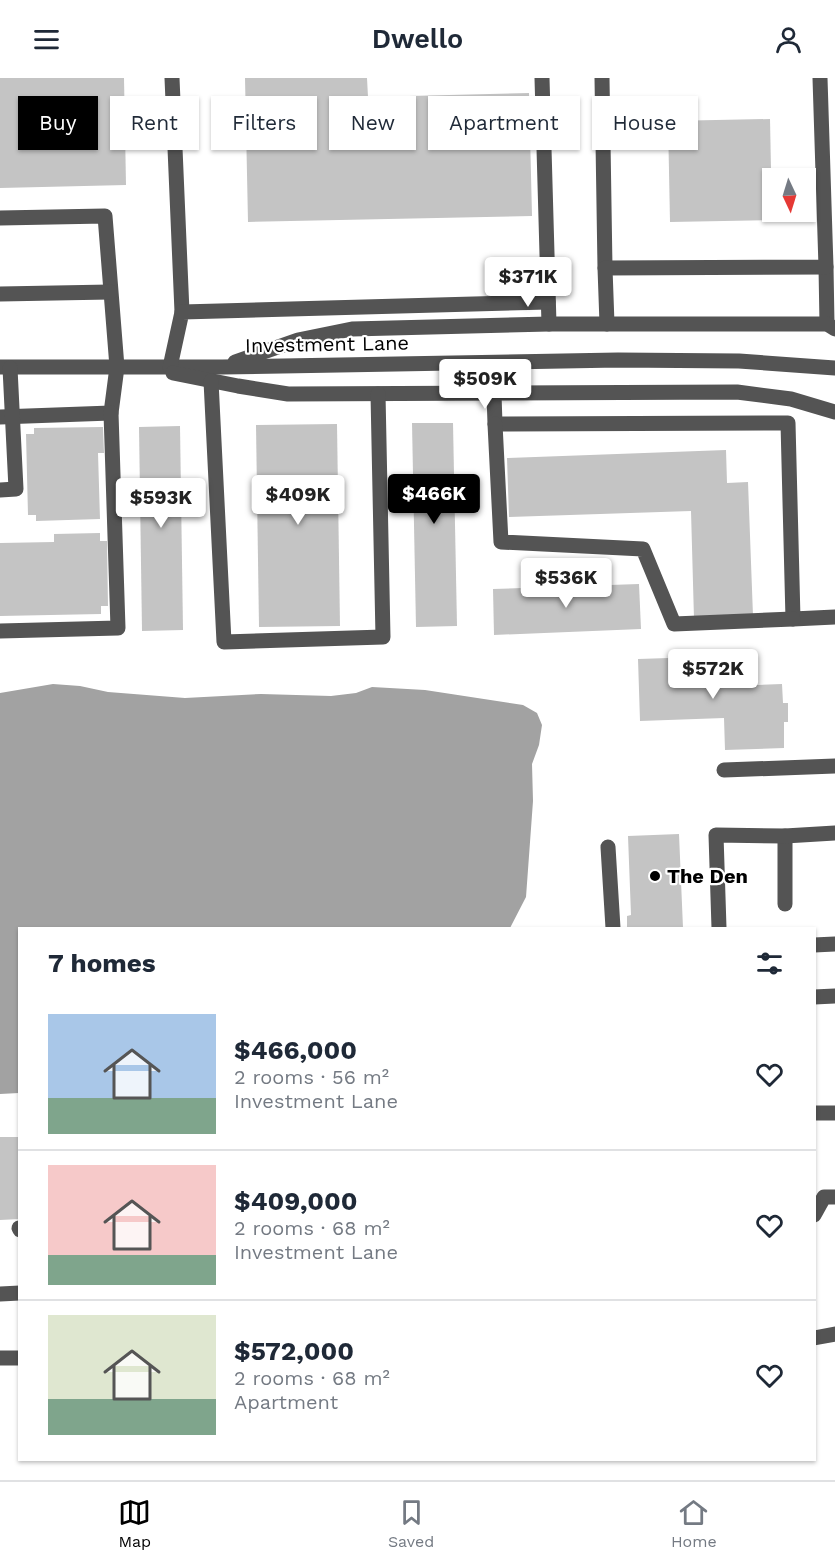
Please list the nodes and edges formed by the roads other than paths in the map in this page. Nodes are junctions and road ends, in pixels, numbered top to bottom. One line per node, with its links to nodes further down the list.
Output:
1 (172, 78): 11 (street)
2 (542, 78): 10 (street)
3 (602, 78): 7 (street)
4 (820, 78): 6 (street)
5 (0, 219): 8 (street)
6 (825, 267): 7 (street); 14 (street)
7 (605, 268): 13 (street)
8 (110, 292): 9 (street); 17 (street)
9 (0, 294)
10 (548, 302): 11 (street); 12 (street)
11 (182, 312): 19 (street)
12 (549, 324): 13 (street); 15 (street)
13 (607, 324): 14 (street)
14 (831, 326)
15 (222, 366): 19 (street, Investment Lane); 20 (street, Investment Lane)
16 (5, 367): 17 (street, Investment Lane); 26 (street)
17 (117, 367): 18 (street, Investment Lane); 25 (street)
18 (144, 367): 19 (street, Investment Lane); 21 (street)
19 (170, 367)
20 (835, 368)
21 (211, 381): 22 (street); 22 (street)
22 (378, 394): 23 (street)
23 (494, 394): 24 (street); 27 (street)
24 (835, 412)
25 (111, 413): 26 (street); 31 (street)
26 (6, 416): 28 (street)
27 (495, 424): 30 (street); 30 (street)
28 (0, 490)
29 (835, 617): 30 (street)
30 (793, 619)
31 (0, 631)
32 (835, 766): 33 (street)
33 (724, 770)
34 (835, 833): 35 (street)
35 (785, 836): 37 (street); 39 (street)
36 (609, 847): 38 (street)
37 (785, 904)
38 (613, 927)
39 (718, 927)
40 (835, 944): 41 (street)
41 (816, 945)
42 (835, 996): 43 (street)
43 (816, 997)
44 (816, 1113): 45 (street)
45 (835, 1113)
46 (835, 1197): 47 (street)
47 (816, 1211)
48 (18, 1293): 49 (street)
49 (0, 1294)
50 (835, 1334): 51 (street)
51 (816, 1338)
52 (0, 1358): 53 (street)
53 (18, 1358)

